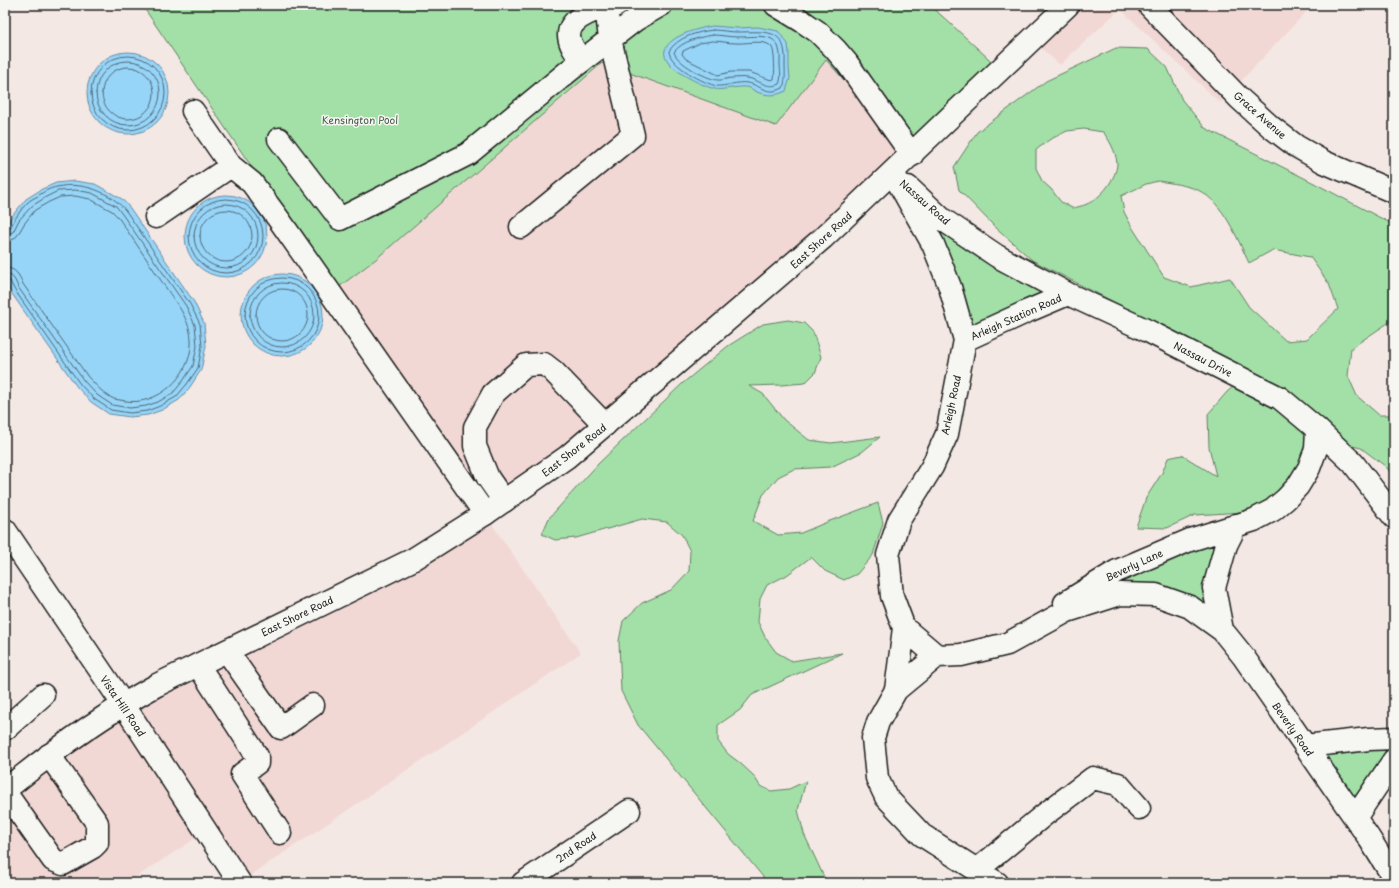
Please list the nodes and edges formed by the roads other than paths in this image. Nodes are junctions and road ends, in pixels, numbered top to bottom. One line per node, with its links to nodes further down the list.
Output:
1 (661, 5): 6 (street)
2 (776, 5): 10 (street)
3 (1068, 5): 10 (street, East Shore Road)
4 (1149, 5): 13 (street, Grace Avenue)
5 (612, 6): 6 (street); 7 (street)
6 (610, 39): 7 (street); 15 (street)
7 (582, 61): 9 (street)
8 (193, 111): 11 (street)
9 (279, 139)
10 (912, 155): 12 (street, East Shore Road)
11 (231, 166): 14 (street); 22 (street)
12 (893, 173): 16 (street, Nassau Road); 18 (street, Arleigh Road); 19 (street, East Shore Road)
13 (1394, 192)
14 (156, 216)
15 (521, 227)
16 (978, 244): 17 (street, Nassau Drive)
17 (1068, 294): 18 (street, Arleigh Station Road); 20 (street, Nassau Drive)
18 (964, 340): 27 (street, Arleigh Road)
19 (605, 425): 21 (street, East Shore Road); 21 (street)
20 (1317, 429): 23 (street, Nassau Drive); 24 (street, Beverly Lane)
21 (504, 501): 22 (street, East Shore Road)
22 (485, 514): 30 (street, East Shore Road)
23 (1394, 517)
24 (1236, 525): 28 (street); 29 (street, Beverly Lane)
25 (5, 530): 35 (street, Vista Hill Road)
26 (1171, 600): 28 (street, Beverly Road); 29 (street, Beverly Lane)
27 (904, 628): 31 (street, Arleigh Road); 33 (street, Arleigh Road)
28 (1222, 630): 39 (street, Beverly Road)
29 (1021, 636): 31 (street, Beverly Lane)
30 (227, 651): 32 (street, East Shore Road); 36 (street)
31 (932, 651): 33 (street, Arleigh Road)
32 (198, 665): 35 (street, East Shore Road); 46 (street)
33 (896, 690): 47 (street, Arleigh Road)
34 (43, 695): 37 (street)
35 (123, 704): 40 (street, East Shore Road); 49 (street, Vista Hill Road)
36 (313, 705)
37 (5, 729)
38 (1394, 738): 39 (street)
39 (1305, 746): 45 (street, Beverly Road)
40 (49, 755): 42 (street, East Shore Road); 42 (street)
41 (1394, 760): 45 (street)
42 (7, 785)
43 (1139, 808): 47 (street)
44 (629, 811): 50 (street, 2nd Road)
45 (1355, 818): 48 (street, Beverly Road)
46 (280, 833)
47 (977, 870): 51 (street, Arleigh Road)
48 (1394, 878)
49 (240, 883)
50 (523, 883)
51 (996, 883)

